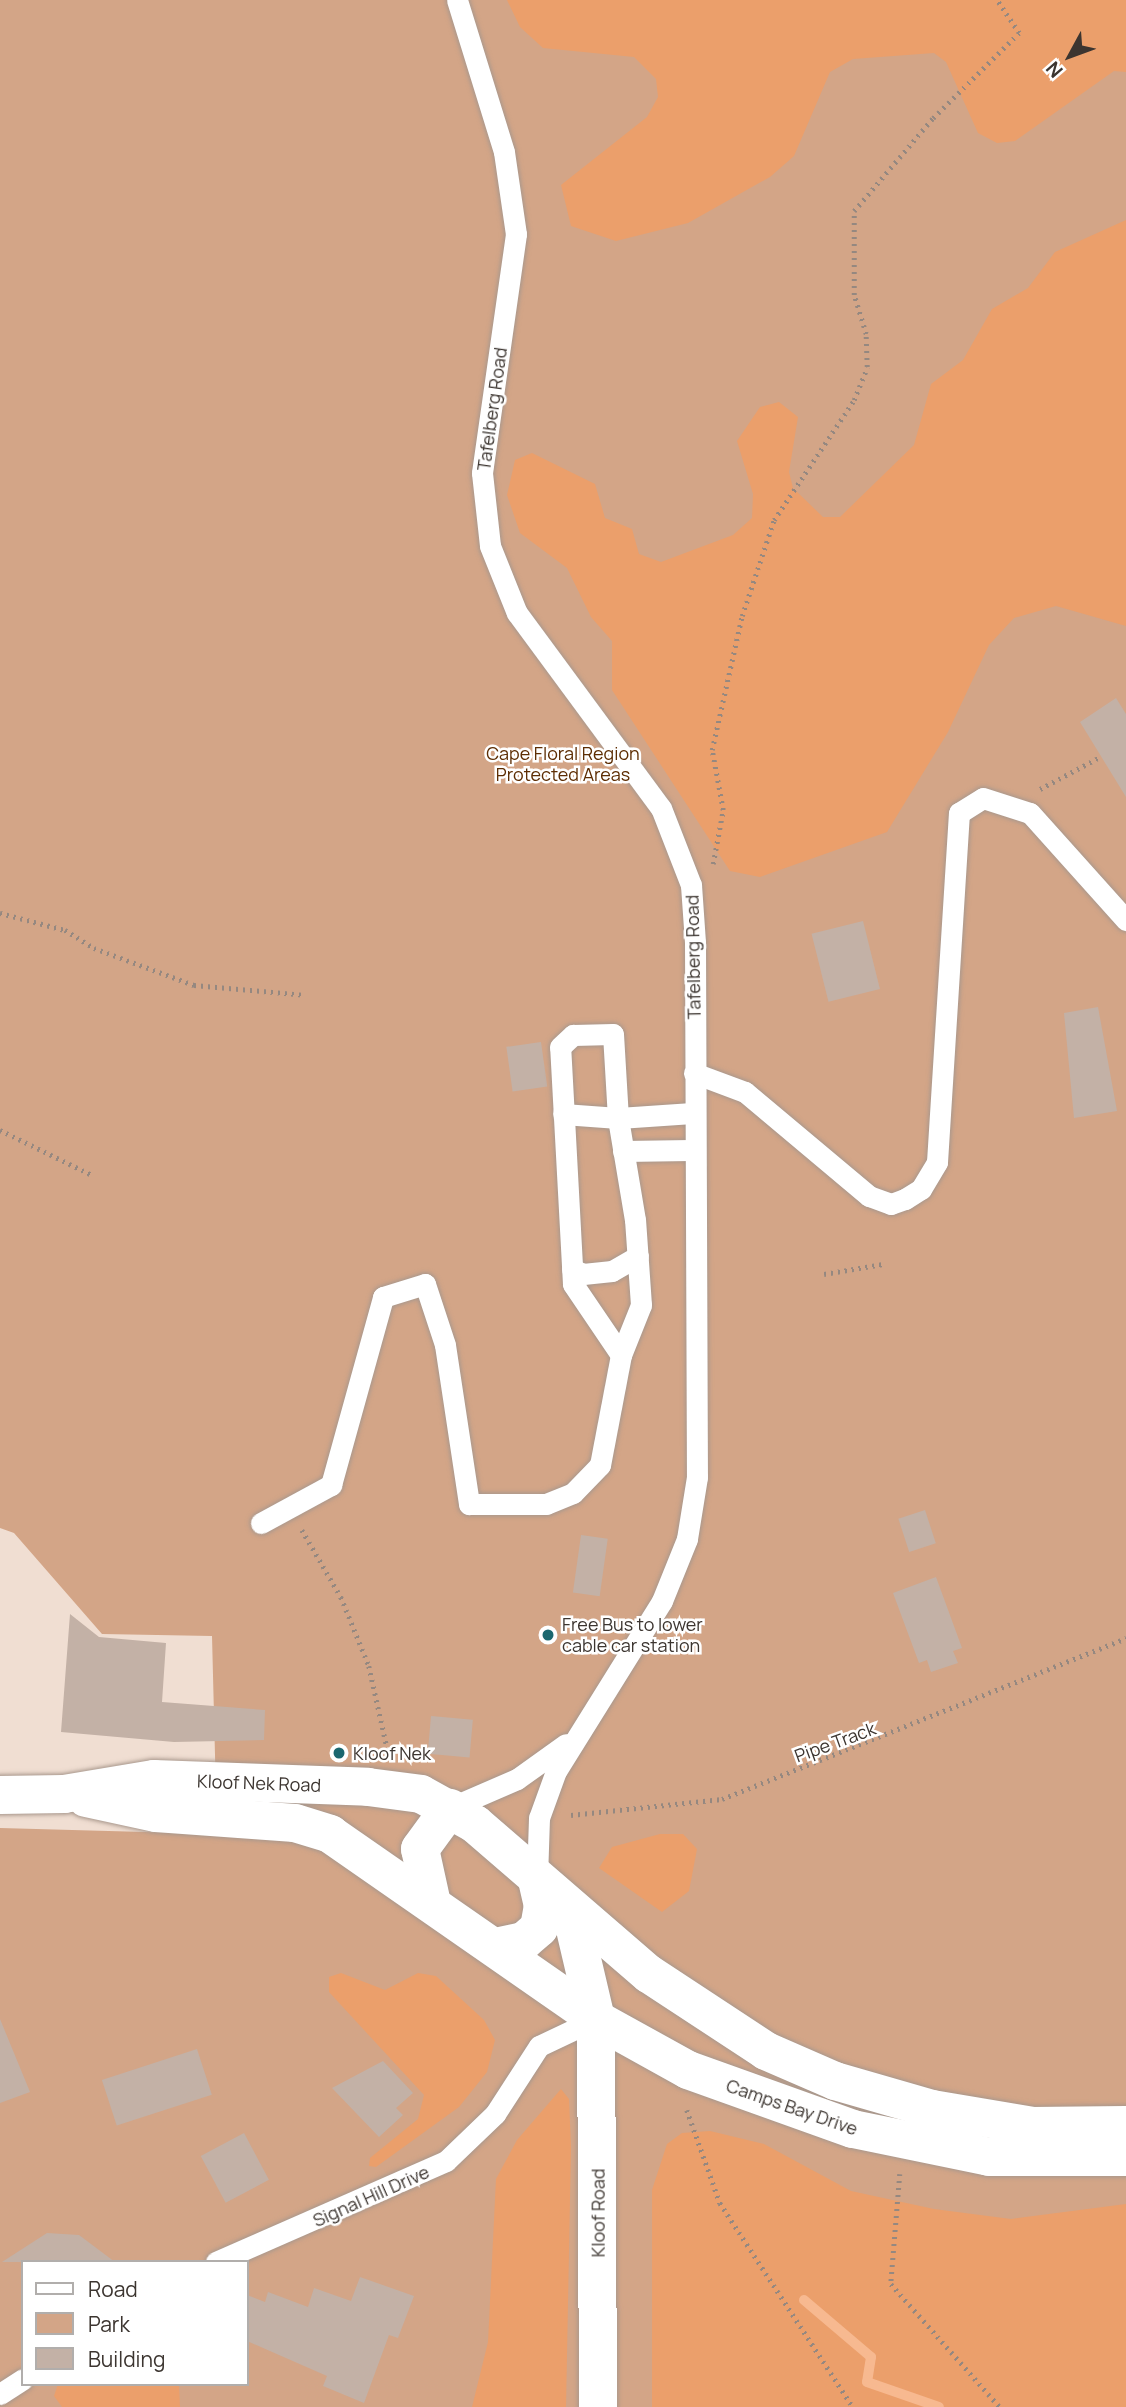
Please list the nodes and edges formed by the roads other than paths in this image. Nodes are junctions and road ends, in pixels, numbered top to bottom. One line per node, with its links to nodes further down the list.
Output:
1 (457, 0): 3 (lane, Tafelberg Road)
2 (1126, 920): 3 (lane)
3 (694, 1073): 4 (lane, Tafelberg Road)
4 (692, 1113): 6 (lane); 7 (lane, Tafelberg Road)
5 (563, 1114): 6 (lane); 6 (lane); 10 (lane)
6 (618, 1118): 8 (lane)
7 (691, 1150): 8 (lane); 13 (lane, Tafelberg Road)
8 (624, 1151): 9 (lane)
9 (638, 1256): 10 (lane); 11 (lane)
10 (572, 1269): 11 (lane)
11 (621, 1355): 12 (lane)
12 (261, 1524)
13 (570, 1741): 16 (lane, Tafelberg Road); 17 (lane, Tafelberg Road)
14 (64, 1794): 15 (main road, Kloof Nek Road); 16 (main road, Kloof Nek Road); 18 (main road, Kloof Nek Road)
15 (0, 1795)
16 (450, 1808): 17 (main road, Kloof Nek Road); 18 (main road)
17 (537, 1880): 19 (main road); 20 (main road)
18 (431, 1899): 20 (main road, Kloof Nek Road)
19 (570, 1908): 21 (main road, Kloof Road); 22 (main road)
20 (495, 1947): 21 (main road, Camps Bay Drive)
21 (596, 2019): 23 (main road, Camps Bay Drive); 24 (lane, Signal Hill Drive); 27 (main road, Kloof Road)
22 (1126, 2125)
23 (1126, 2157)
24 (221, 2260)
25 (21, 2380): 26 (lane)
26 (0, 2394)
27 (598, 2407)

